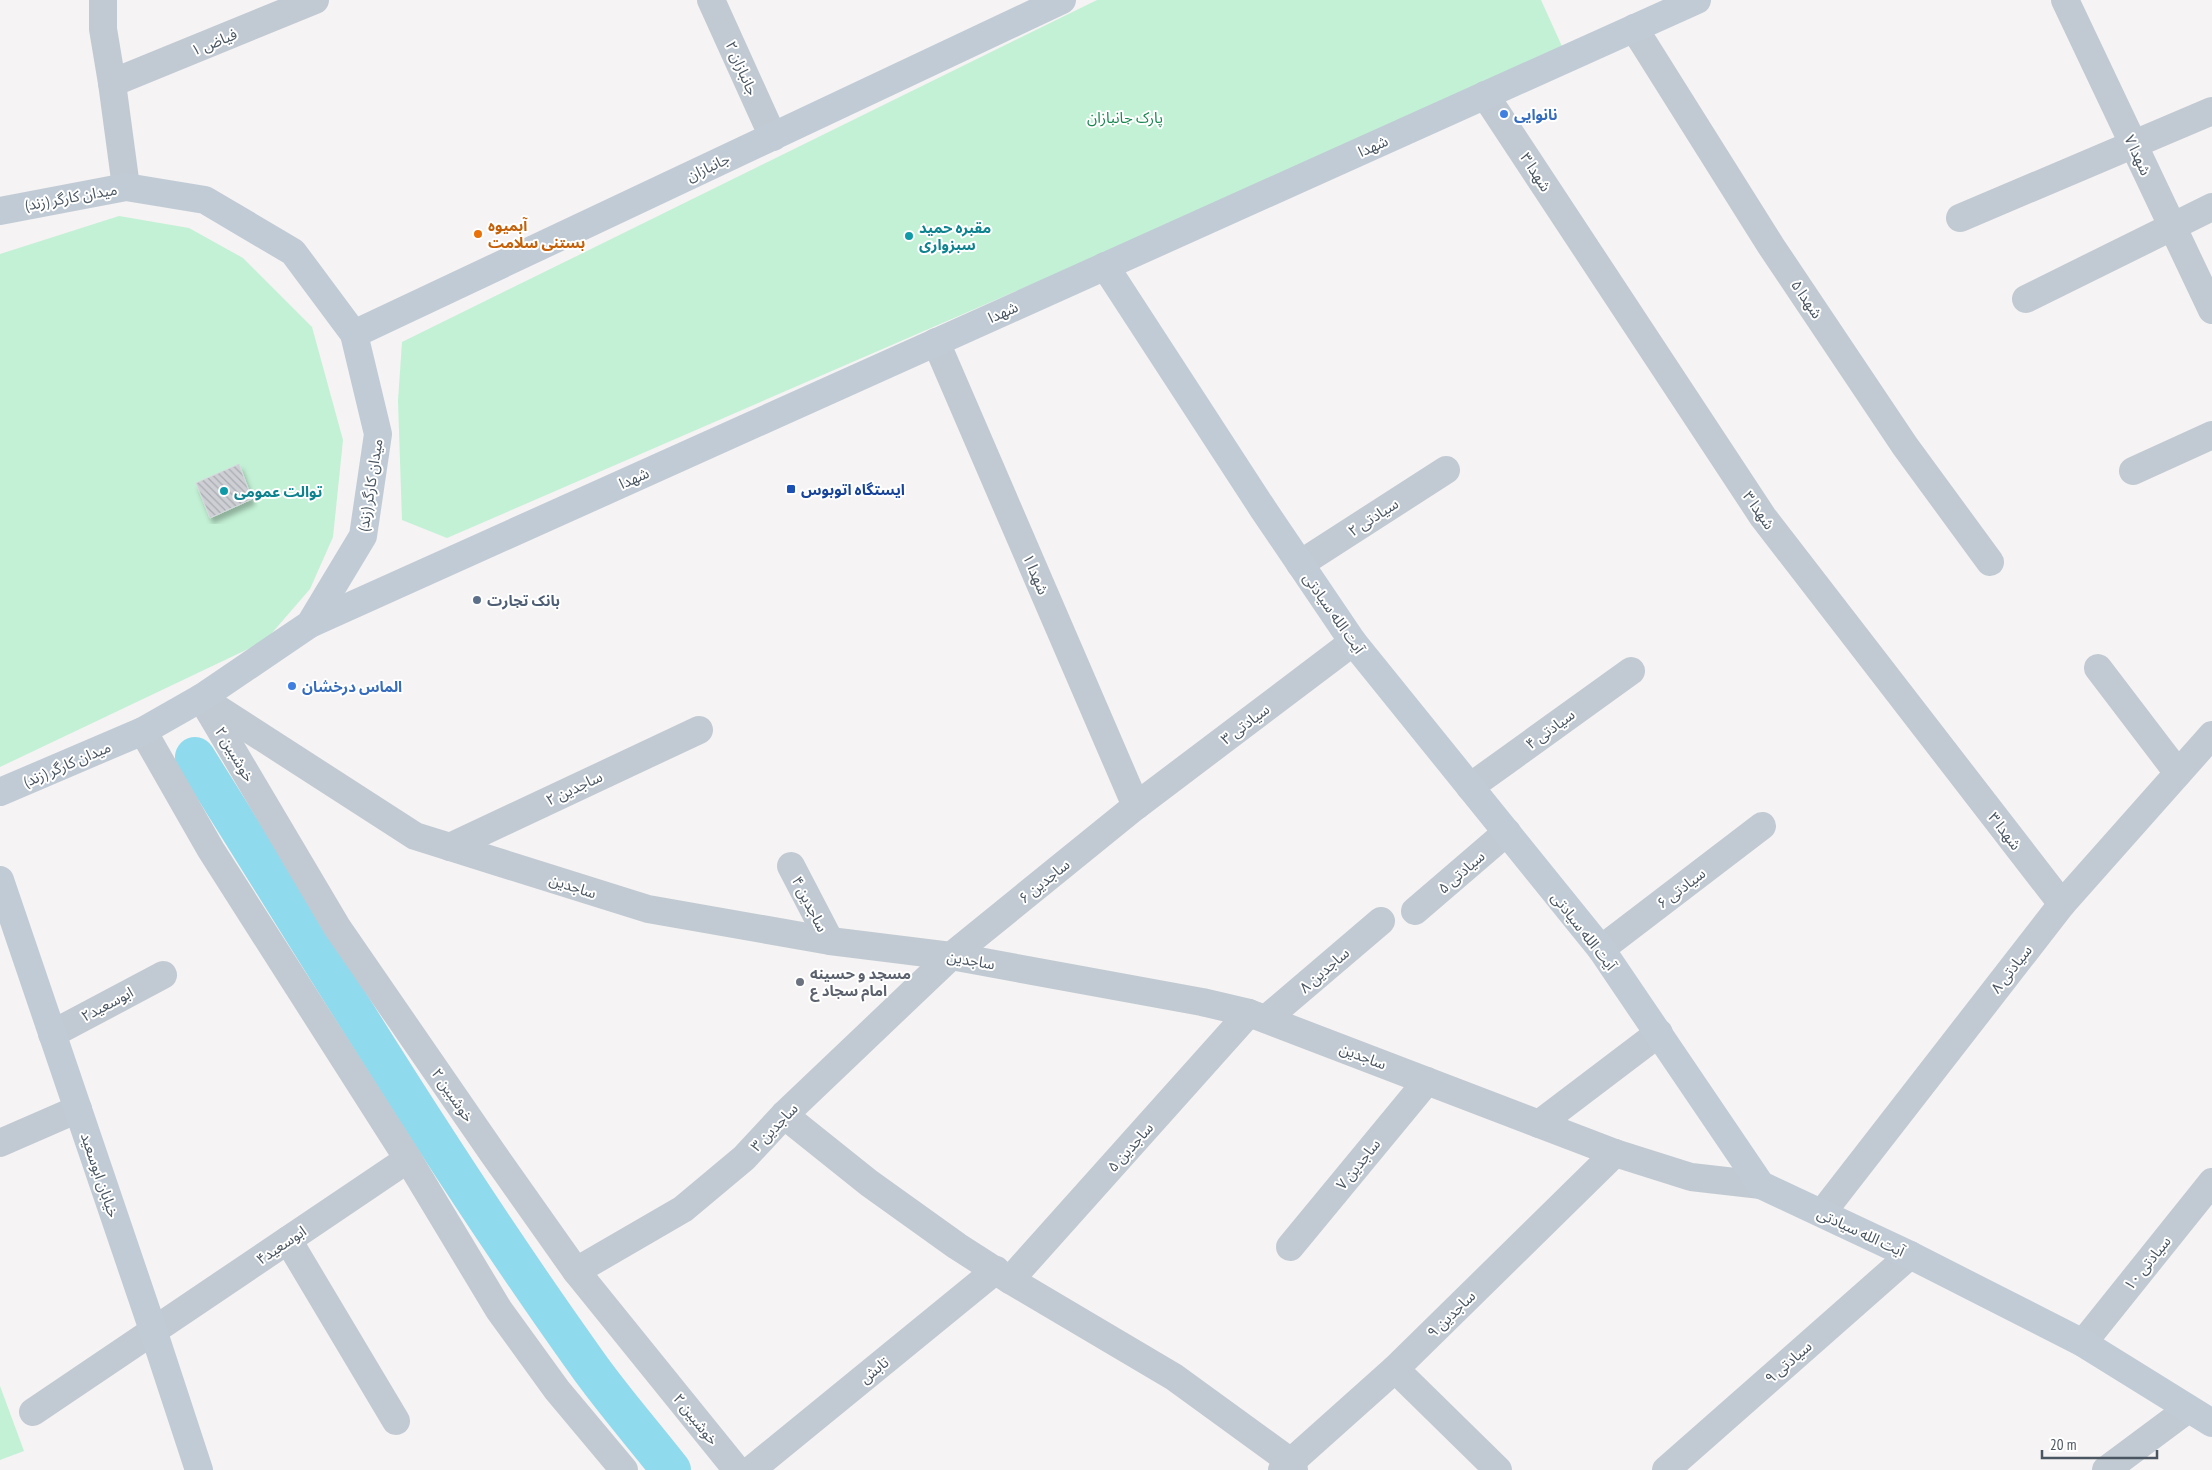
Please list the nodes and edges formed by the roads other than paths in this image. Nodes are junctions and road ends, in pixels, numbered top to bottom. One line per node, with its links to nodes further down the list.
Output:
1 (103, 0): 8 (street)
2 (315, 0): 8 (street, فیاض ۱)
3 (711, 0): 11 (street, جانبازان ۲)
4 (1062, 0): 11 (main road, جانبازان)
5 (1697, 0): 7 (main road, شهدا)
6 (2064, 0): 12 (street, شهدا ۷)
7 (1634, 28): 9 (main road, شهدا); 26 (street, شهدا ۵)
8 (112, 83): 13 (street)
9 (1485, 95): 18 (main road, شهدا); 45 (street, شهدا ۳)
10 (2212, 111): 12 (street)
11 (772, 137): 21 (main road, جانبازان)
12 (2132, 143): 16 (street); 17 (street, شهدا ۷)
13 (126, 187): 15 (main road, میدان کارگر (زند)); 21 (main road, میدان کارگر (زند))
14 (2212, 207): 17 (street)
15 (0, 211)
16 (1960, 218)
17 (2172, 227): 19 (street); 20 (street, شهدا ۷)
18 (1105, 266): 22 (main road, شهدا); 27 (main road, آیت الله سیادتی)
19 (2026, 299)
20 (2212, 310)
21 (354, 334): 28 (main road, میدان کارگر (زند))
22 (936, 342): 28 (main road, شهدا); 39 (street, شهدا ۱)
23 (2212, 435): 25 (street)
24 (1446, 470): 27 (street, سیادتی ۲)
25 (2133, 471)
26 (1990, 562)
27 (1300, 564): 29 (main road, آیت الله سیادتی)
28 (310, 624): 32 (main road, میدان کارگر (زند))
29 (1353, 642): 37 (main road, آیت الله سیادتی); 39 (street, سیادتی ۳)
30 (2098, 668): 36 (street)
31 (1630, 671): 37 (street, سیادتی ۴)
32 (201, 698): 34 (main road, میدان کارگر (زند)); 42 (street, ساجدین); 68 (street, خوشبین ۲)
33 (699, 730): 42 (street, ساجدین ۲)
34 (143, 731): 38 (main road, میدان کارگر (زند)); 61 (street)
35 (2212, 735): 36 (street, سیادتی ۸)
36 (2178, 773): 45 (street, سیادتی ۸)
37 (1470, 787): 41 (main road, آیت الله سیادتی)
38 (0, 792)
39 (1136, 806): 50 (street, ساجدین ۶)
40 (1762, 826): 49 (street, سیادتی ۶)
41 (1507, 832): 46 (street, سیادتی ۵); 49 (main road, آیت الله سیادتی)
42 (450, 846): 48 (street, ساجدین)
43 (791, 866): 48 (street, ساجدین ۴)
44 (0, 880): 54 (main road, خیابان ابوسعید)
45 (2062, 904): 64 (street, سیادتی ۸)
46 (1414, 911)
47 (1381, 921): 52 (street, ساجدین ۸)
48 (830, 941): 50 (street, ساجدین)
49 (1600, 949): 53 (main road, آیت الله سیادتی)
50 (952, 956): 52 (street, ساجدین); 57 (street, ساجدین ۳)
51 (163, 975): 54 (street, ابوسعید۲)
52 (1258, 1016): 55 (street, ساجدین); 69 (street, ساجدین ۵)
53 (1658, 1033): 58 (street); 63 (main road, آیت الله سیادتی)
54 (52, 1034): 56 (main road, خیابان ابوسعید)
55 (1427, 1081): 58 (street, ساجدین); 66 (street, ساجدین ۷)
56 (78, 1109): 59 (street); 70 (main road, خیابان ابوسعید)
57 (784, 1115): 68 (street, ساجدین ۳); 69 (street)
58 (1539, 1124): 60 (street, ساجدین)
59 (0, 1143)
60 (1615, 1153): 63 (street, ساجدین); 72 (street, ساجدین ۹)
61 (408, 1159): 65 (street, ابوسعید۴); 79 (street)
62 (2212, 1182): 71 (street, سیادتی ۱۰)
63 (1761, 1185): 64 (main road, آیت الله سیادتی)
64 (1822, 1213): 67 (main road, آیت الله سیادتی)
65 (288, 1240): 70 (street, ابوسعید۴); 75 (street)
66 (1290, 1247)
67 (1910, 1255): 71 (main road, آیت الله سیادتی); 83 (street, سیادتی ۹)
68 (576, 1271): 80 (street, خوشبین ۲)
69 (1003, 1275): 78 (street); 81 (street, تابش)
70 (153, 1330): 74 (street, ابوسعید۴); 77 (main road, خیابان ابوسعید)
71 (2083, 1343): 73 (main road, آیت الله سیادتی)
72 (1395, 1369): 78 (street, ساجدین ۹); 82 (street)
73 (2188, 1409): 76 (main road, آیت الله سیادتی); 84 (street)
74 (33, 1412)
75 (396, 1421)
76 (2212, 1423)
77 (194, 1467)
78 (1289, 1467)
79 (624, 1470)
80 (737, 1470)
81 (751, 1470)
82 (1498, 1470)
83 (1666, 1470)
84 (2106, 1470)

